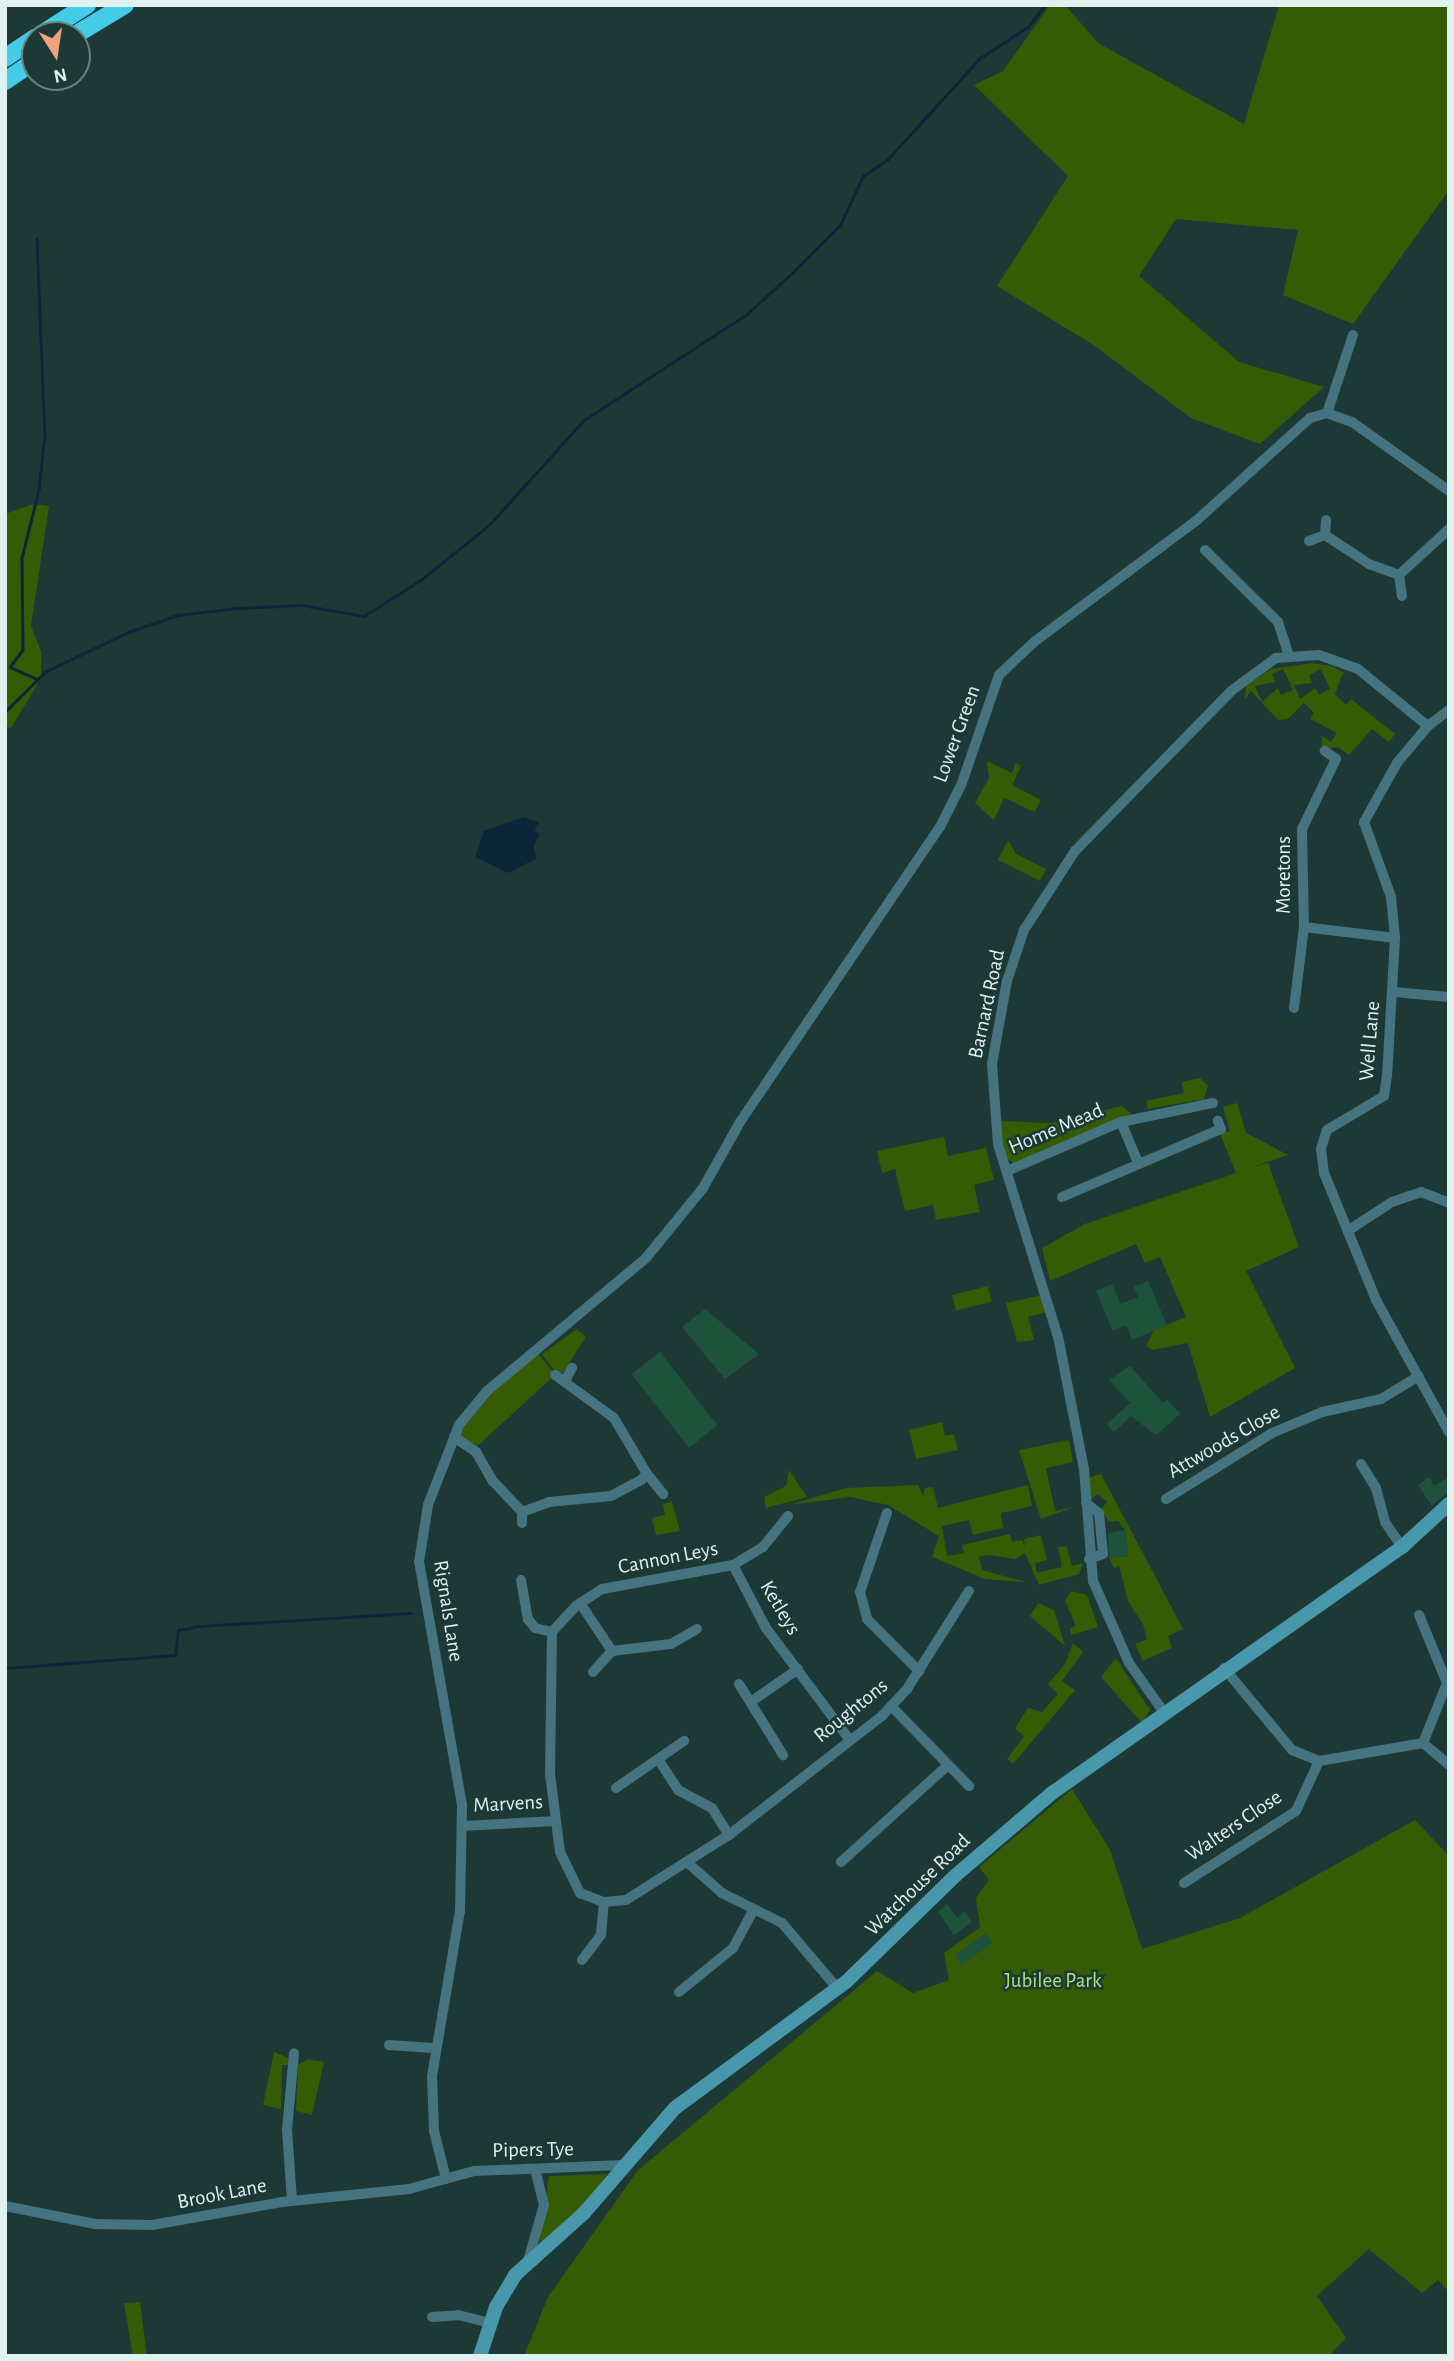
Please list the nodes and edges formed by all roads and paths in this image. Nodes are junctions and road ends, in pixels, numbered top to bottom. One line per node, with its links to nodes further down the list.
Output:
1 (87, 5): 3 (highway)
2 (125, 5): 4 (highway)
3 (62, 21)
4 (91, 25)
5 (21, 47): 6 (highway)
6 (5, 58)
7 (21, 70): 8 (highway)
8 (5, 81)
9 (1353, 335): 10 (street)
10 (1327, 413): 11 (street); 30 (street, Lower Green)
11 (1449, 491)
12 (1326, 520): 14 (street)
13 (1449, 529): 17 (street)
14 (1325, 535): 15 (street); 17 (street)
15 (1309, 541)
16 (1205, 550): 19 (street)
17 (1399, 575): 18 (street)
18 (1402, 596)
19 (1289, 655): 21 (street); 33 (street, Barnard Road)
20 (1449, 710): 21 (street, Well Lane)
21 (1428, 726): 24 (street, Well Lane)
22 (1325, 751): 23 (street, Moretons)
23 (1304, 927): 24 (street, Moretons); 27 (street, Moretons)
24 (1395, 938): 25 (street, Well Lane)
25 (1394, 992): 26 (street); 36 (street, Well Lane)
26 (1449, 997)
27 (1294, 1007)
28 (1213, 1102): 31 (street, Home Mead)
29 (1218, 1121): 32 (street)
30 (740, 1122): 42 (street, Rignals Lane)
31 (1121, 1122): 32 (street, Home Mead); 33 (street, Home Mead)
32 (1137, 1160): 34 (street)
33 (1007, 1171): 66 (street, Barnard Road)
34 (1062, 1197)
35 (1449, 1203): 36 (street)
36 (1349, 1230): 39 (street, Well Lane)
37 (572, 1368): 40 (street)
38 (555, 1375): 40 (street)
39 (1419, 1376): 41 (street, Well Lane); 46 (street, Attwoods Close)
40 (565, 1381): 44 (street)
41 (1449, 1432)
42 (454, 1437): 44 (street); 78 (street, Rignals Lane)
43 (1361, 1464): 50 (street)
44 (648, 1474): 45 (street)
45 (663, 1494)
46 (1166, 1499)
47 (1449, 1504): 50 (street, Watchouse Road)
48 (887, 1513): 61 (street)
49 (788, 1516): 51 (street, Cannon Leys)
50 (1402, 1547): 59 (street, Watchouse Road)
51 (733, 1565): 54 (street, Cannon Leys); 60 (street, Ketleys)
52 (521, 1580): 57 (street)
53 (970, 1591): 61 (street, Roughtons)
54 (580, 1603): 57 (street, Cannon Leys); 58 (street)
55 (1419, 1615): 69 (street)
56 (697, 1629): 58 (street)
57 (552, 1632): 77 (street)
58 (612, 1651): 62 (street)
59 (1224, 1668): 66 (street, Watchouse Road); 72 (street)
60 (798, 1669): 64 (street); 67 (street, Ketleys)
61 (919, 1671): 65 (street, Roughtons)
62 (593, 1672)
63 (739, 1684): 64 (street)
64 (752, 1701): 70 (street)
65 (891, 1706): 67 (street, Roughtons); 74 (street)
66 (1163, 1711): 86 (street, Watchouse Road)
67 (849, 1739): 79 (street, Roughtons)
68 (684, 1741): 71 (street)
69 (1423, 1743): 72 (street); 73 (street)
70 (783, 1755)
71 (658, 1759): 76 (street); 79 (street)
72 (1319, 1760): 82 (street, Walters Close)
73 (1449, 1765)
74 (947, 1766): 75 (street); 80 (street)
75 (969, 1786)
76 (616, 1788)
77 (556, 1821): 78 (street, Marvens); 83 (street)
78 (462, 1826): 89 (street, Rignals Lane)
79 (729, 1835): 81 (street, Roughtons)
80 (841, 1862)
81 (688, 1863): 83 (street, Roughtons); 84 (street)
82 (1184, 1883)
83 (604, 1902): 85 (street)
84 (754, 1909): 86 (street); 87 (street)
85 (582, 1960)
86 (838, 1989): 91 (street, Watchouse Road)
87 (679, 1992)
88 (389, 2045): 89 (street)
89 (433, 2049): 93 (street, Rignals Lane)
90 (294, 2053): 94 (street)
91 (622, 2165): 92 (street, Pipers Tye); 96 (street, Watchouse Road)
92 (536, 2169): 93 (street, Pipers Tye); 96 (street)
93 (446, 2179): 94 (street, Brook Lane)
94 (292, 2201): 95 (street, Brook Lane)
95 (5, 2206)
96 (528, 2261): 98 (street, Watchouse Road)
97 (432, 2317): 98 (street)
98 (490, 2323): 99 (street, Watchouse Road)
99 (480, 2356)

